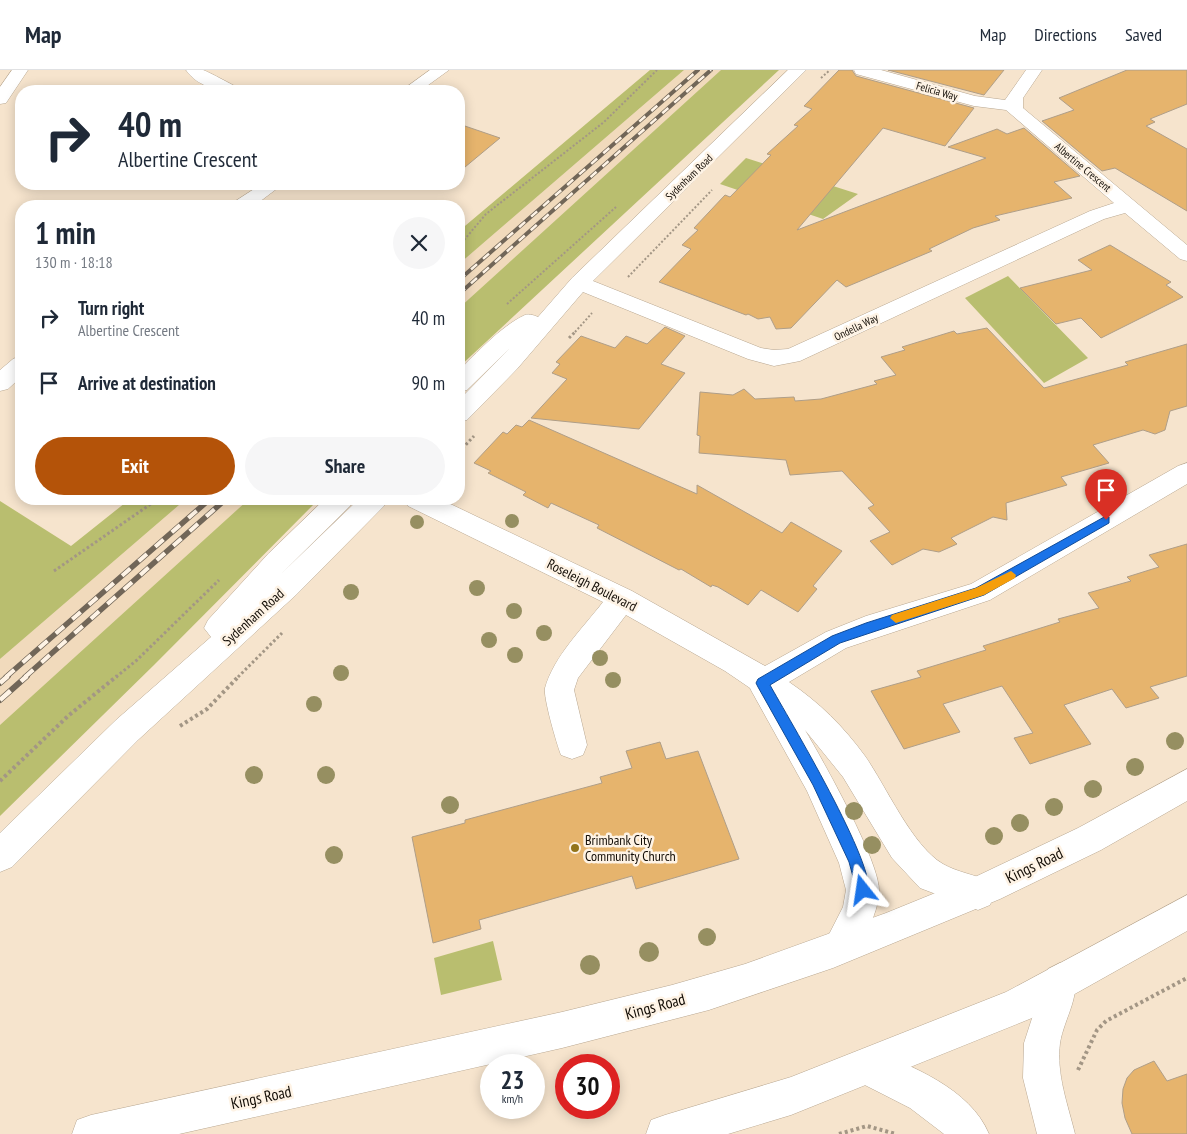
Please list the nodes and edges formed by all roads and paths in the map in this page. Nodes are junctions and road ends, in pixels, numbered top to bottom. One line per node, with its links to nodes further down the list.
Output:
1 (20, 70): 12 (street)
2 (194, 70): 10 (street)
3 (440, 70): 11 (street)
4 (657, 70): 19 (path)
5 (798, 70): 21 (street, Sydenham Road)
6 (830, 70): 9 (path)
7 (862, 70): 13 (street, Felicia Way)
8 (1034, 70): 13 (street)
9 (816, 83)
10 (219, 85)
11 (418, 85)
12 (0, 99)
13 (1014, 106): 17 (street, Albertine Crescent)
14 (265, 190): 16 (street)
15 (712, 190): 22 (path)
16 (250, 200)
17 (1129, 206): 20 (street, Albertine Crescent); 22 (street, Ondella Way)
18 (616, 207): 23 (path)
19 (465, 239)
20 (1187, 255)
21 (579, 283): 22 (street, Ondella Way); 26 (street, Sydenham Road); 28 (street, Sydenham Road)
22 (610, 295): 24 (path)
23 (502, 309)
24 (568, 338)
25 (15, 369): 27 (street)
26 (465, 378)
27 (0, 383)
28 (465, 408)
29 (479, 431): 30 (path)
30 (465, 446)
31 (1187, 472): 39 (street)
32 (149, 505): 36 (path)
33 (335, 505): 40 (street, Sydenham Road)
34 (369, 505): 40 (street, Sydenham Road)
35 (429, 505): 38 (street, Roseleigh Boulevard)
36 (54, 572)
37 (226, 573): 42 (path)
38 (622, 599): 39 (street, Roseleigh Boulevard); 41 (street)
39 (762, 683): 45 (street, Roseleigh Boulevard); 47 (street, Roseleigh Boulevard)
40 (127, 730): 44 (street, Sydenham Road)
41 (572, 745)
42 (0, 781)
43 (1187, 784): 45 (street, Kings Road)
44 (0, 856)
45 (978, 893): 47 (street, Kings Road)
46 (1187, 912): 49 (street)
47 (839, 948): 52 (street, Kings Road)
48 (1187, 978): 51 (path)
49 (1060, 981): 50 (street); 57 (street)
50 (868, 1067): 53 (street); 56 (street)
51 (1076, 1075)
52 (91, 1134)
53 (665, 1134)
54 (839, 1134): 55 (path)
55 (896, 1134)
56 (970, 1134)
57 (1056, 1134)

